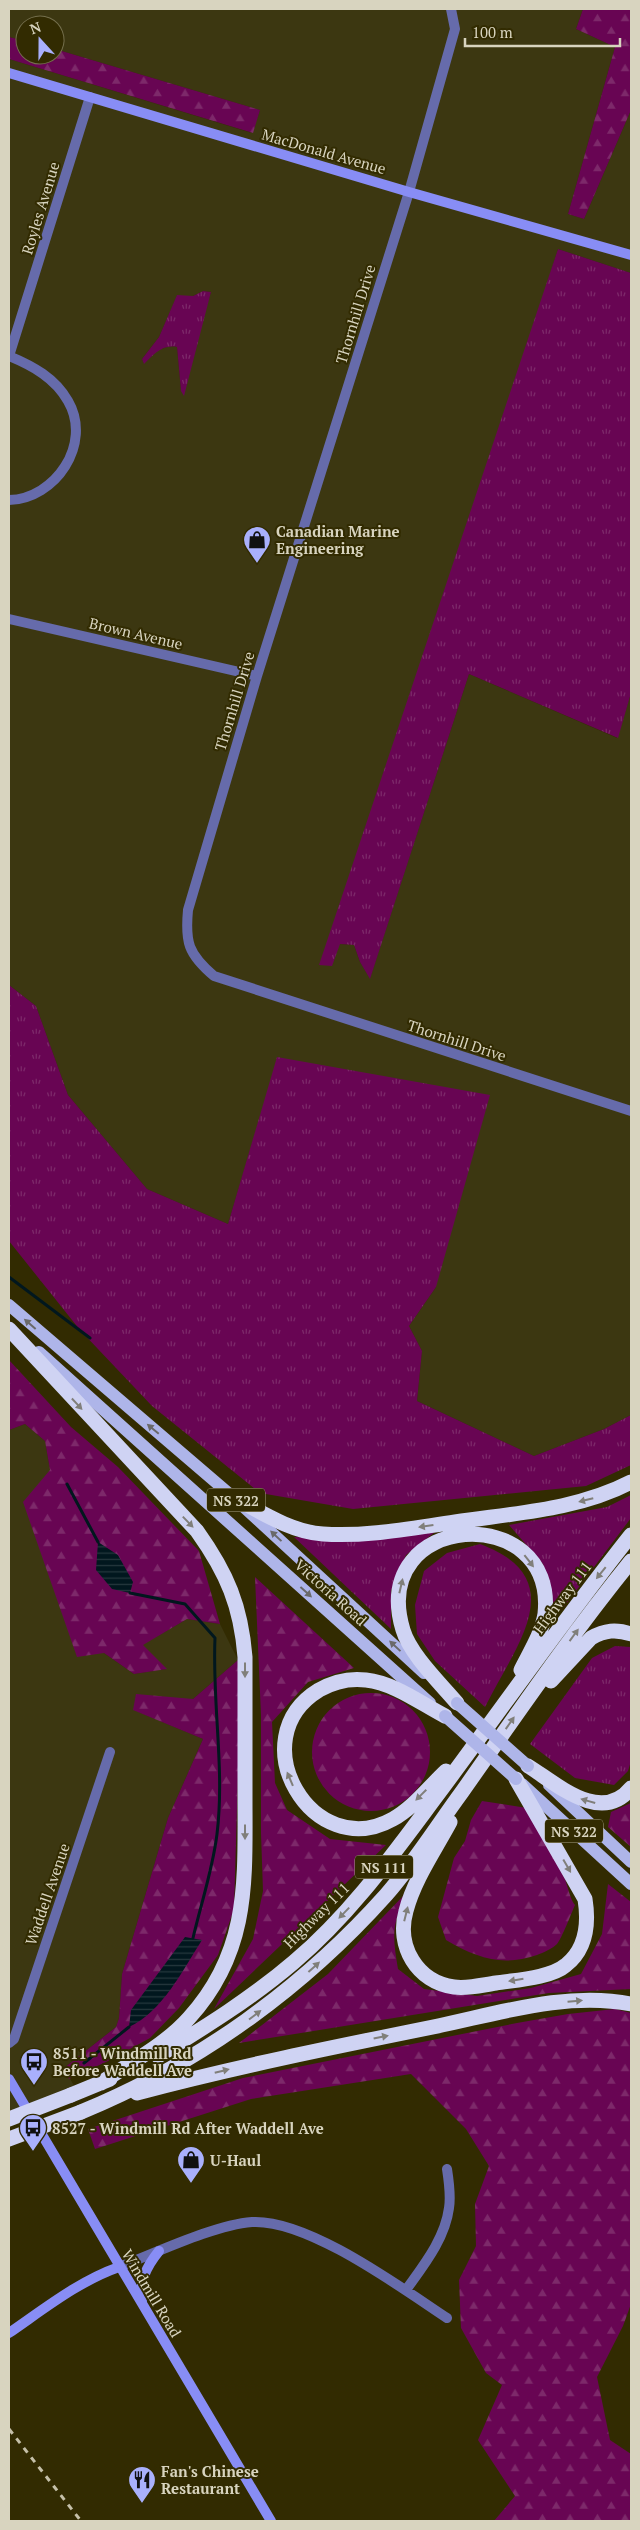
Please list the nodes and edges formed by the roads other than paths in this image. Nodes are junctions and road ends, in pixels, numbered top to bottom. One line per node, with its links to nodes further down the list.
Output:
1 (451, 9): 4 (street, Thornhill Drive)
2 (9, 72): 3 (street, MacDonald Avenue)
3 (90, 97): 4 (street, MacDonald Avenue); 6 (street, Royles Avenue)
4 (409, 192): 5 (street, MacDonald Avenue); 9 (street, Thornhill Drive)
5 (631, 255)
6 (9, 356): 7 (street)
7 (9, 500)
8 (9, 619): 9 (street, Brown Avenue)
9 (257, 676): 10 (street, Thornhill Drive)
10 (631, 1111)
11 (9, 1305): 14 (main road, Victoria Road / NS 322, one-way to 11)
12 (9, 1328): 21 (main road, Victoria Road / NS 322, one-way to 21); 33 (highway, one-way to 33)
13 (631, 1482): 14 (highway, one-way to 14)
14 (233, 1497): 18 (main road, Victoria Road / NS 322, one-way to 14)
15 (631, 1535): 20 (highway, Highway 111 / NS 111, one-way to 20)
16 (631, 1561): 19 (highway, NS 111, one-way to 16)
17 (631, 1634): 19 (highway)
18 (457, 1703): 20 (highway, one-way to 20); 24 (main road, Victoria Road / NS 322, bridge)
19 (525, 1703): 25 (highway, NS 111, one-way to 19)
20 (501, 1708): 22 (highway, Highway 111 / NS 111)
21 (445, 1716): 22 (highway, one-way to 21); 26 (main road, Victoria Road / NS 322, bridge)
22 (481, 1737): 33 (highway, Highway 111 / NS 111, one-way to 33)
23 (110, 1752): 31 (street, Waddell Avenue)
24 (528, 1766): 27 (highway, one-way to 24); 28 (main road, Victoria Road / NS 322)
25 (475, 1772): 26 (highway, one-way to 25); 34 (highway, NS 111, one-way to 25)
26 (516, 1778): 29 (main road, Victoria Road / NS 322)
27 (631, 1788)
28 (631, 1862)
29 (631, 1884)
30 (631, 2004): 34 (highway, one-way to 30)
31 (9, 2043)
32 (9, 2079): 39 (street, Windmill Road)
33 (101, 2083): 35 (highway, Highway 111 / NS 111, bridge)
34 (107, 2101): 36 (highway, NS 111, bridge)
35 (9, 2119)
36 (9, 2139)
37 (448, 2169): 40 (street)
38 (159, 2251): 39 (street); 40 (street); 41 (street)
39 (119, 2267): 41 (street, Windmill Road); 43 (street)
40 (406, 2290): 42 (street)
41 (142, 2306): 44 (street, Windmill Road)
42 (447, 2318)
43 (9, 2333)
44 (271, 2521)

